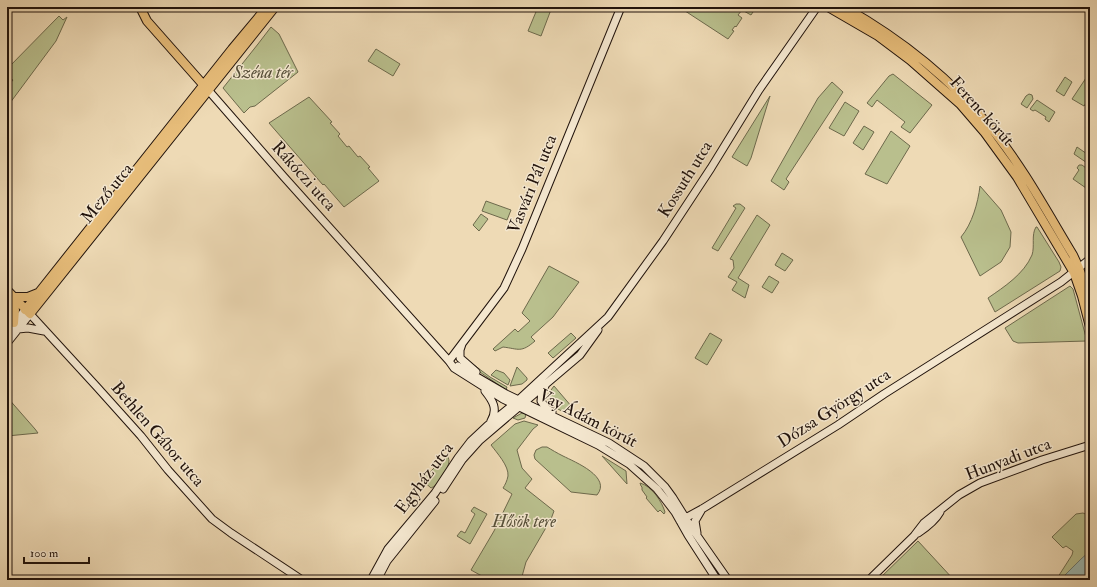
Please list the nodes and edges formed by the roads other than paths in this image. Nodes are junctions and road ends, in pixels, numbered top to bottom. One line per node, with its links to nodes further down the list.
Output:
1 (140, 7): 8 (main road, Rákóczi utca)
2 (268, 7): 8 (main road)
3 (275, 7): 8 (main road)
4 (621, 7): 21 (street, Vasvári Pál utca)
5 (817, 7): 16 (street, Kossuth utca)
6 (828, 7): 10 (main road, Ferenc körút)
7 (844, 7): 10 (main road, Ferenc körút)
8 (206, 88): 12 (main road, Mező utca); 15 (main road, Mező utca); 23 (street, Rákóczi utca)
9 (1090, 260): 10 (street, Dózsa György utca)
10 (1076, 270): 14 (main road); 18 (main road); 32 (street, Dózsa György utca)
11 (7, 290): 13 (main road, Bethlen Gábor utca)
12 (39, 292): 13 (main road); 15 (main road, Mező utca)
13 (13, 297): 15 (main road, Bethlen Gábor utca); 17 (main road)
14 (1090, 300)
15 (28, 312): 17 (street); 19 (street, Bethlen Gábor utca)
16 (603, 323): 24 (street, Kossuth utca); 26 (street, Kossuth utca)
17 (16, 326): 19 (street); 20 (street); 22 (street)
18 (1090, 327)
19 (44, 331): 35 (street, Bethlen Gábor utca)
20 (7, 332)
21 (465, 338): 23 (street, Vasvári Pál utca); 25 (street)
22 (7, 343)
23 (449, 361): 25 (street, Rákóczi utca)
24 (546, 384): 26 (street, Kossuth utca); 28 (street)
25 (486, 386): 26 (street, Rákóczi utca); 27 (street)
26 (519, 403): 27 (street, Egyház utca); 28 (street, Vay Ádám körút); 30 (street, Vay Ádám körút); 37 (street, Egyház utca)
27 (487, 426): 36 (street, Egyház utca)
28 (582, 429): 31 (street, Vay Ádám körút)
29 (1090, 445): 40 (street, Hunyadi utca)
30 (607, 450): 31 (street); 33 (street, Vay Ádám körút)
31 (633, 457): 33 (street, Vay Ádám körút)
32 (702, 509): 33 (street, Dózsa György utca); 34 (street)
33 (683, 520): 34 (street, Vay Ádám körút); 38 (street, Vay Ádám körút)
34 (698, 537): 39 (street, Vay Ádám körút)
35 (302, 580)
36 (371, 580)
37 (377, 580)
38 (717, 580)
39 (728, 580)
40 (869, 580)

